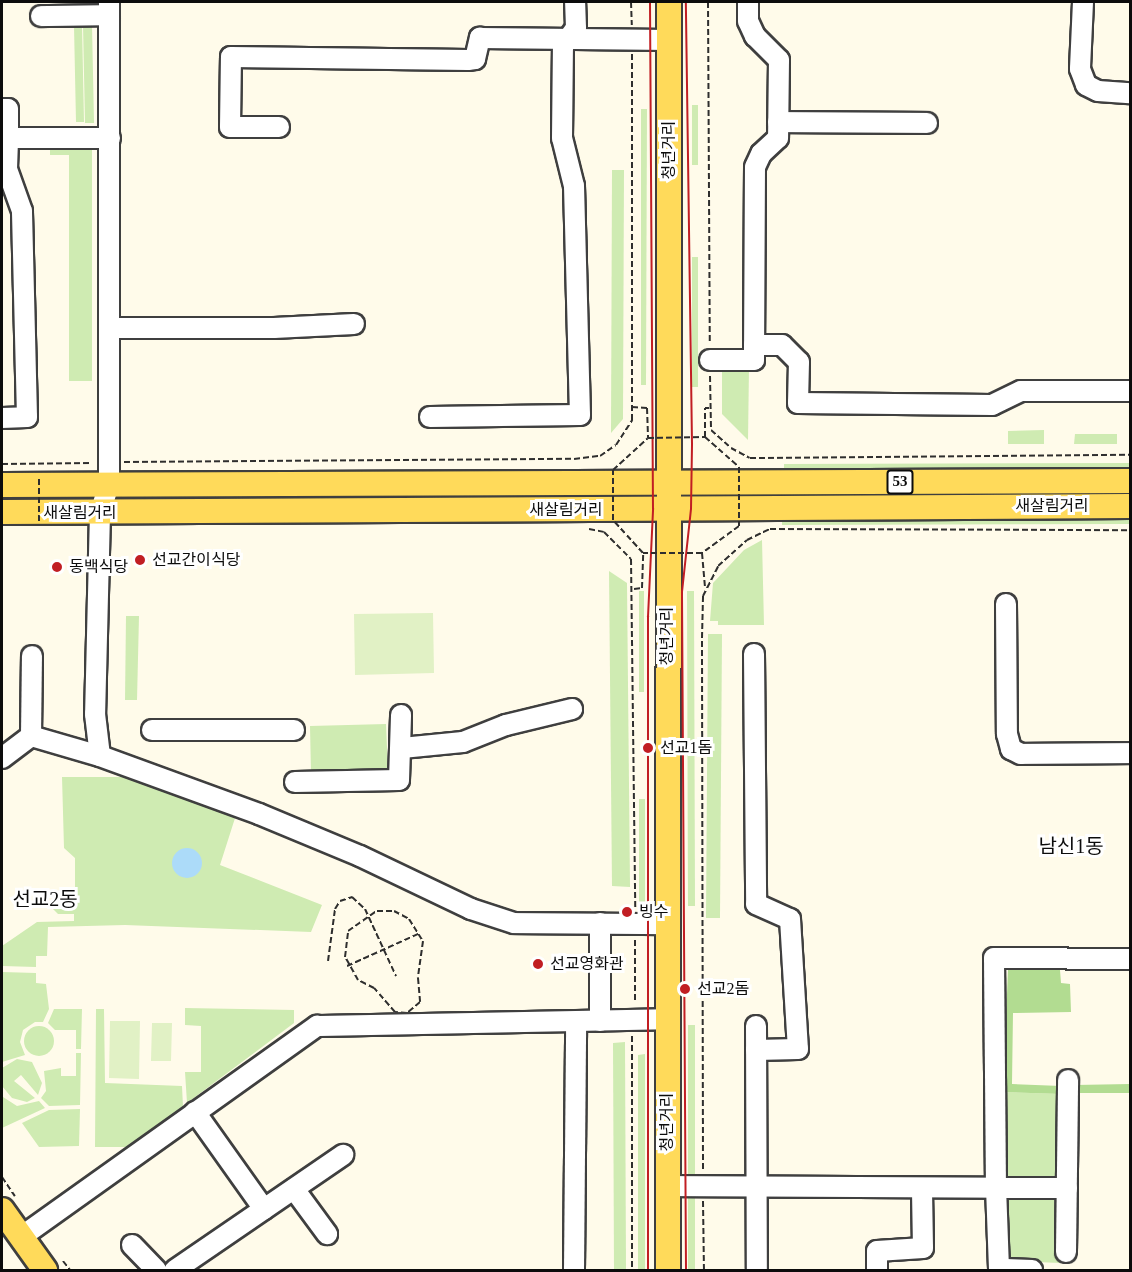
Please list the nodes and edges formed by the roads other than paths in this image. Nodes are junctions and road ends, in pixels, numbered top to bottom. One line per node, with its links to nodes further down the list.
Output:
1 (575, 2): 7 (street)
2 (669, 2): 8 (main road, 청년거리)
3 (748, 2): 11 (street)
4 (1083, 2): 9 (street)
5 (109, 8): 6 (street); 15 (street)
6 (41, 16)
7 (567, 39): 8 (street); 13 (street); 22 (street)
8 (669, 40): 25 (main road, 청년거리)
9 (1131, 93)
10 (2, 109): 14 (street)
11 (778, 122): 12 (street); 19 (street)
12 (927, 123)
13 (279, 127)
14 (8, 138): 15 (street); 16 (street)
15 (110, 138): 18 (street)
16 (4, 169): 23 (street)
17 (354, 324): 18 (street)
18 (110, 328): 24 (street)
19 (754, 345): 20 (street); 21 (street)
20 (710, 360)
21 (1131, 391)
22 (430, 417)
23 (2, 418)
24 (109, 474): 25 (main road, 새살림거리); 27 (main road, 새살림거리); 31 (street)
25 (670, 482): 26 (main road, 새살림거리 / 53); 29 (main road, 청년거리)
26 (1131, 482)
27 (2, 485)
28 (1131, 506): 29 (main road, 새살림거리 / 53)
29 (670, 509): 31 (main road, 새살림거리); 46 (main road, 청년거리)
30 (2, 512): 31 (main road, 새살림거리)
31 (100, 513): 42 (street)
32 (1006, 604): 41 (street)
33 (754, 654): 52 (street)
34 (32, 656): 39 (street)
35 (572, 709): 40 (street)
36 (401, 716): 40 (street)
37 (152, 730): 38 (street)
38 (294, 730)
39 (31, 736): 42 (street); 43 (street)
40 (402, 748): 44 (street)
41 (1131, 753)
42 (100, 756): 45 (street)
43 (2, 758)
44 (296, 782)
45 (600, 923): 46 (street); 49 (street)
46 (666, 924): 48 (main road, 청년거리)
47 (1131, 959): 59 (street)
48 (668, 1019): 49 (street); 56 (main road, 청년거리)
49 (600, 1021): 50 (street)
50 (576, 1022): 54 (street); 71 (street)
51 (756, 1026): 52 (street)
52 (756, 1050): 57 (street)
53 (1068, 1080): 60 (street)
54 (195, 1112): 62 (street); 65 (street)
55 (343, 1155): 61 (street)
56 (667, 1186): 57 (street); 72 (main road, 청년거리)
57 (755, 1188): 58 (street); 73 (street)
58 (922, 1188): 59 (street); 74 (street)
59 (996, 1188): 60 (street); 75 (street)
60 (1067, 1188): 67 (street)
61 (294, 1189): 62 (street); 64 (street)
62 (264, 1209): 70 (street)
63 (2, 1210): 65 (main road)
64 (327, 1234)
65 (21, 1237): 68 (main road)
66 (132, 1245): 69 (street)
67 (1066, 1252)
68 (45, 1270)
69 (156, 1270)
70 (175, 1270)
71 (574, 1270)
72 (668, 1270)
73 (757, 1270)
74 (877, 1270)
75 (1032, 1270)

